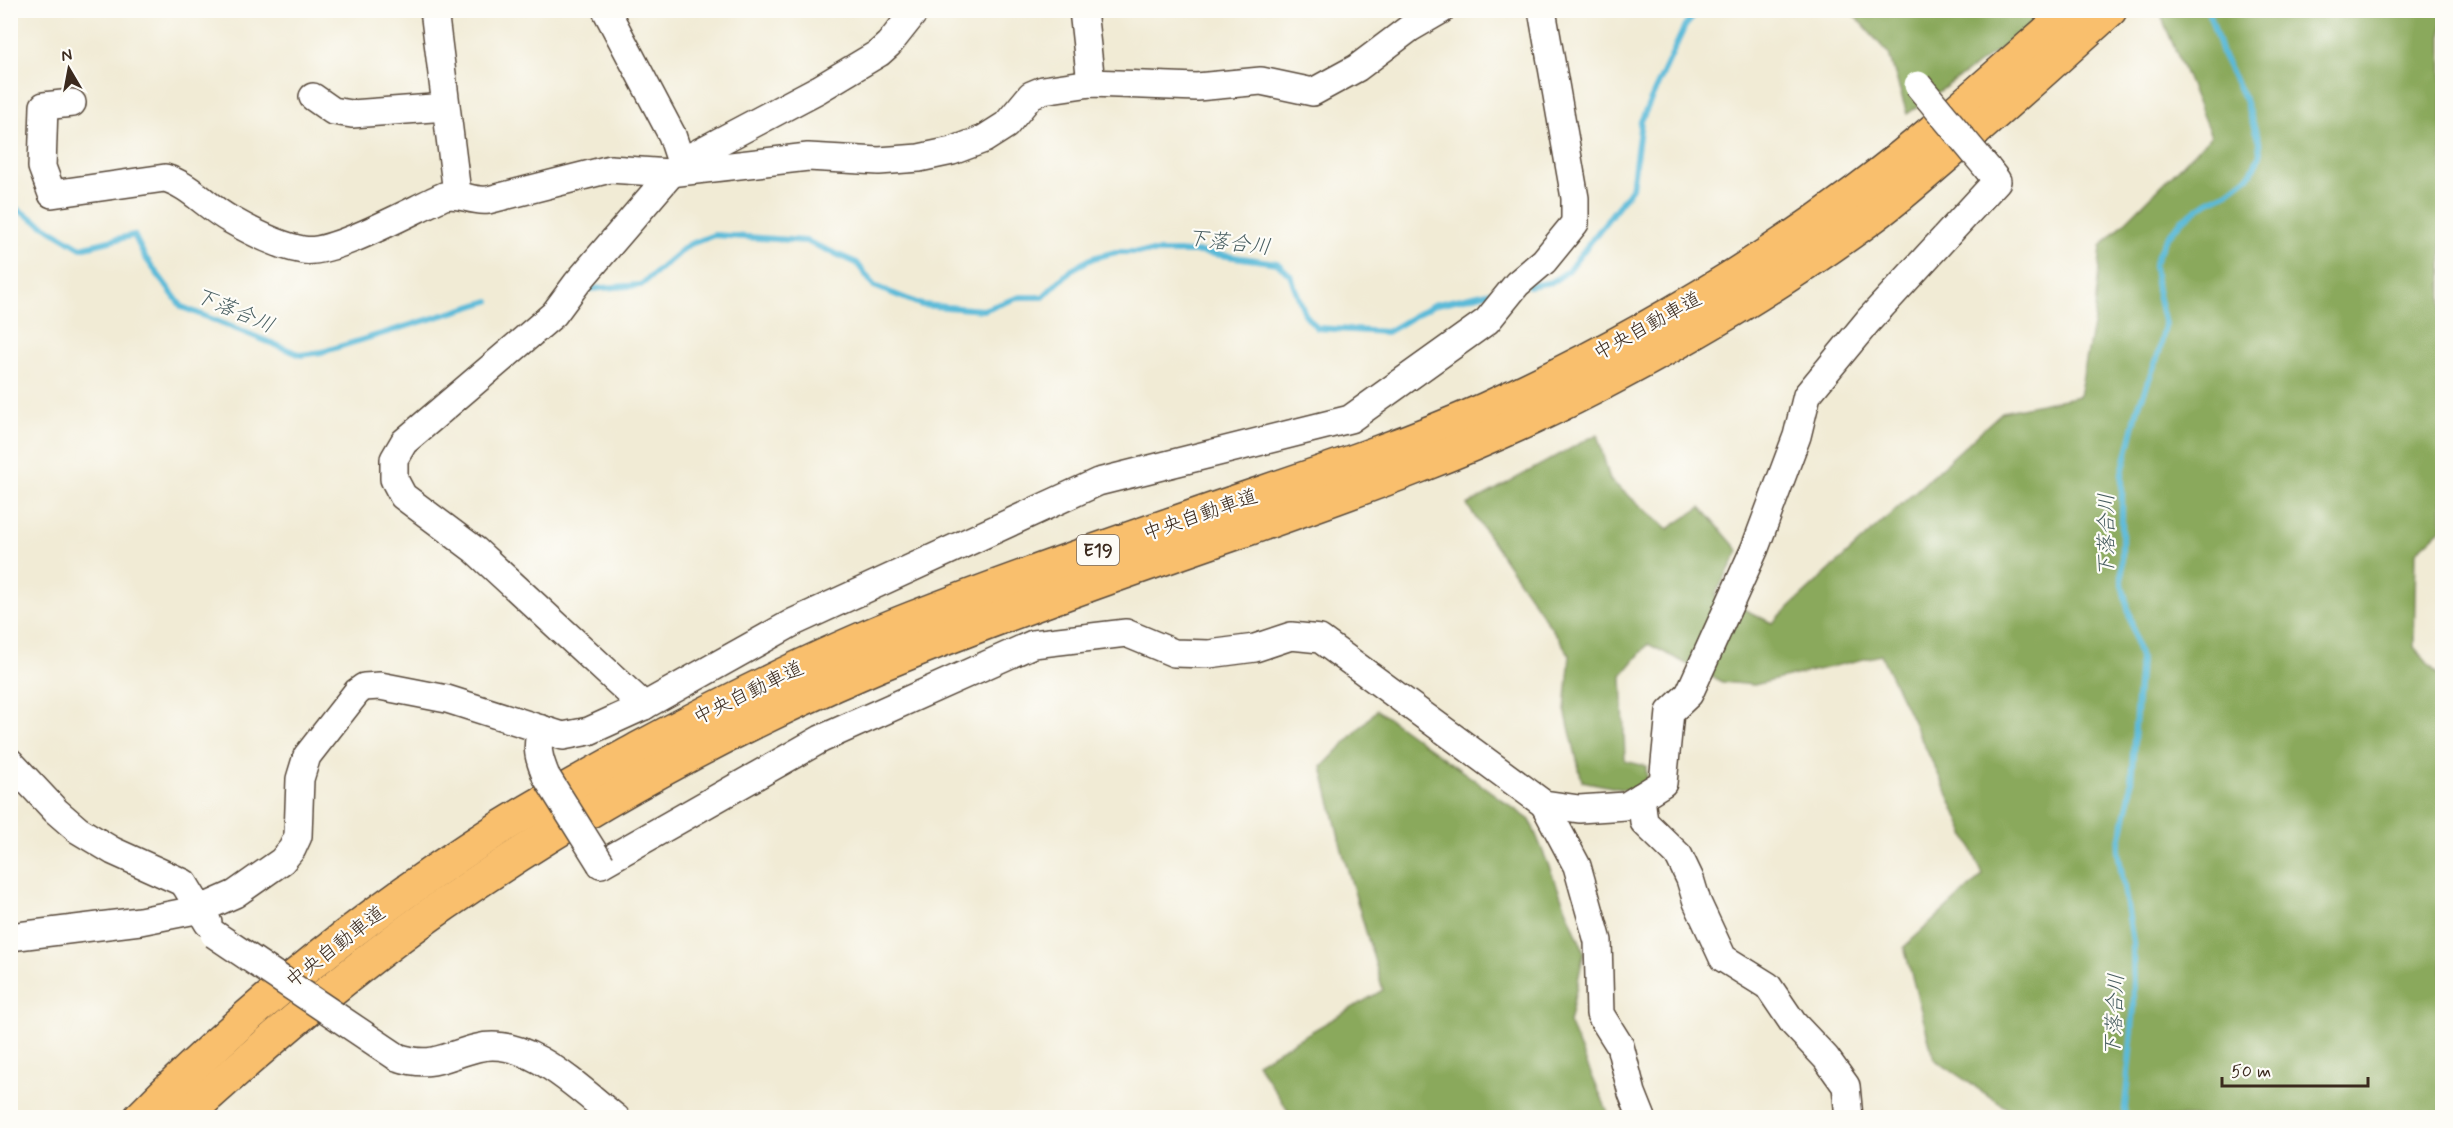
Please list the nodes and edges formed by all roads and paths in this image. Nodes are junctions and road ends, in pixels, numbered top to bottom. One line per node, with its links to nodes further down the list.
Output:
1 (434, 10): 14 (street)
2 (606, 10): 15 (street)
3 (916, 10): 15 (street)
4 (1083, 10): 10 (street)
5 (1441, 10): 9 (street)
6 (1542, 10): 17 (street)
7 (2072, 10): 24 (highway, 中央自動車道 / E19)
8 (2110, 10): 25 (highway, 中央自動車道 / E19)
9 (1405, 19): 10 (street)
10 (1091, 83): 15 (street)
11 (1918, 85): 20 (street, bridge)
12 (314, 97): 14 (street)
13 (72, 103): 16 (street)
14 (446, 107): 16 (street)
15 (676, 168): 16 (street); 17 (street)
16 (457, 193)
17 (644, 706): 18 (street)
18 (542, 729): 21 (street, bridge); 22 (street)
19 (10, 762): 22 (street)
20 (1641, 797): 21 (street); 28 (street)
21 (1544, 804): 27 (street)
22 (201, 909): 23 (street); 26 (street, bridge)
23 (10, 937)
24 (140, 1118)
25 (183, 1118)
26 (616, 1118)
27 (1642, 1118)
28 (1849, 1118)

